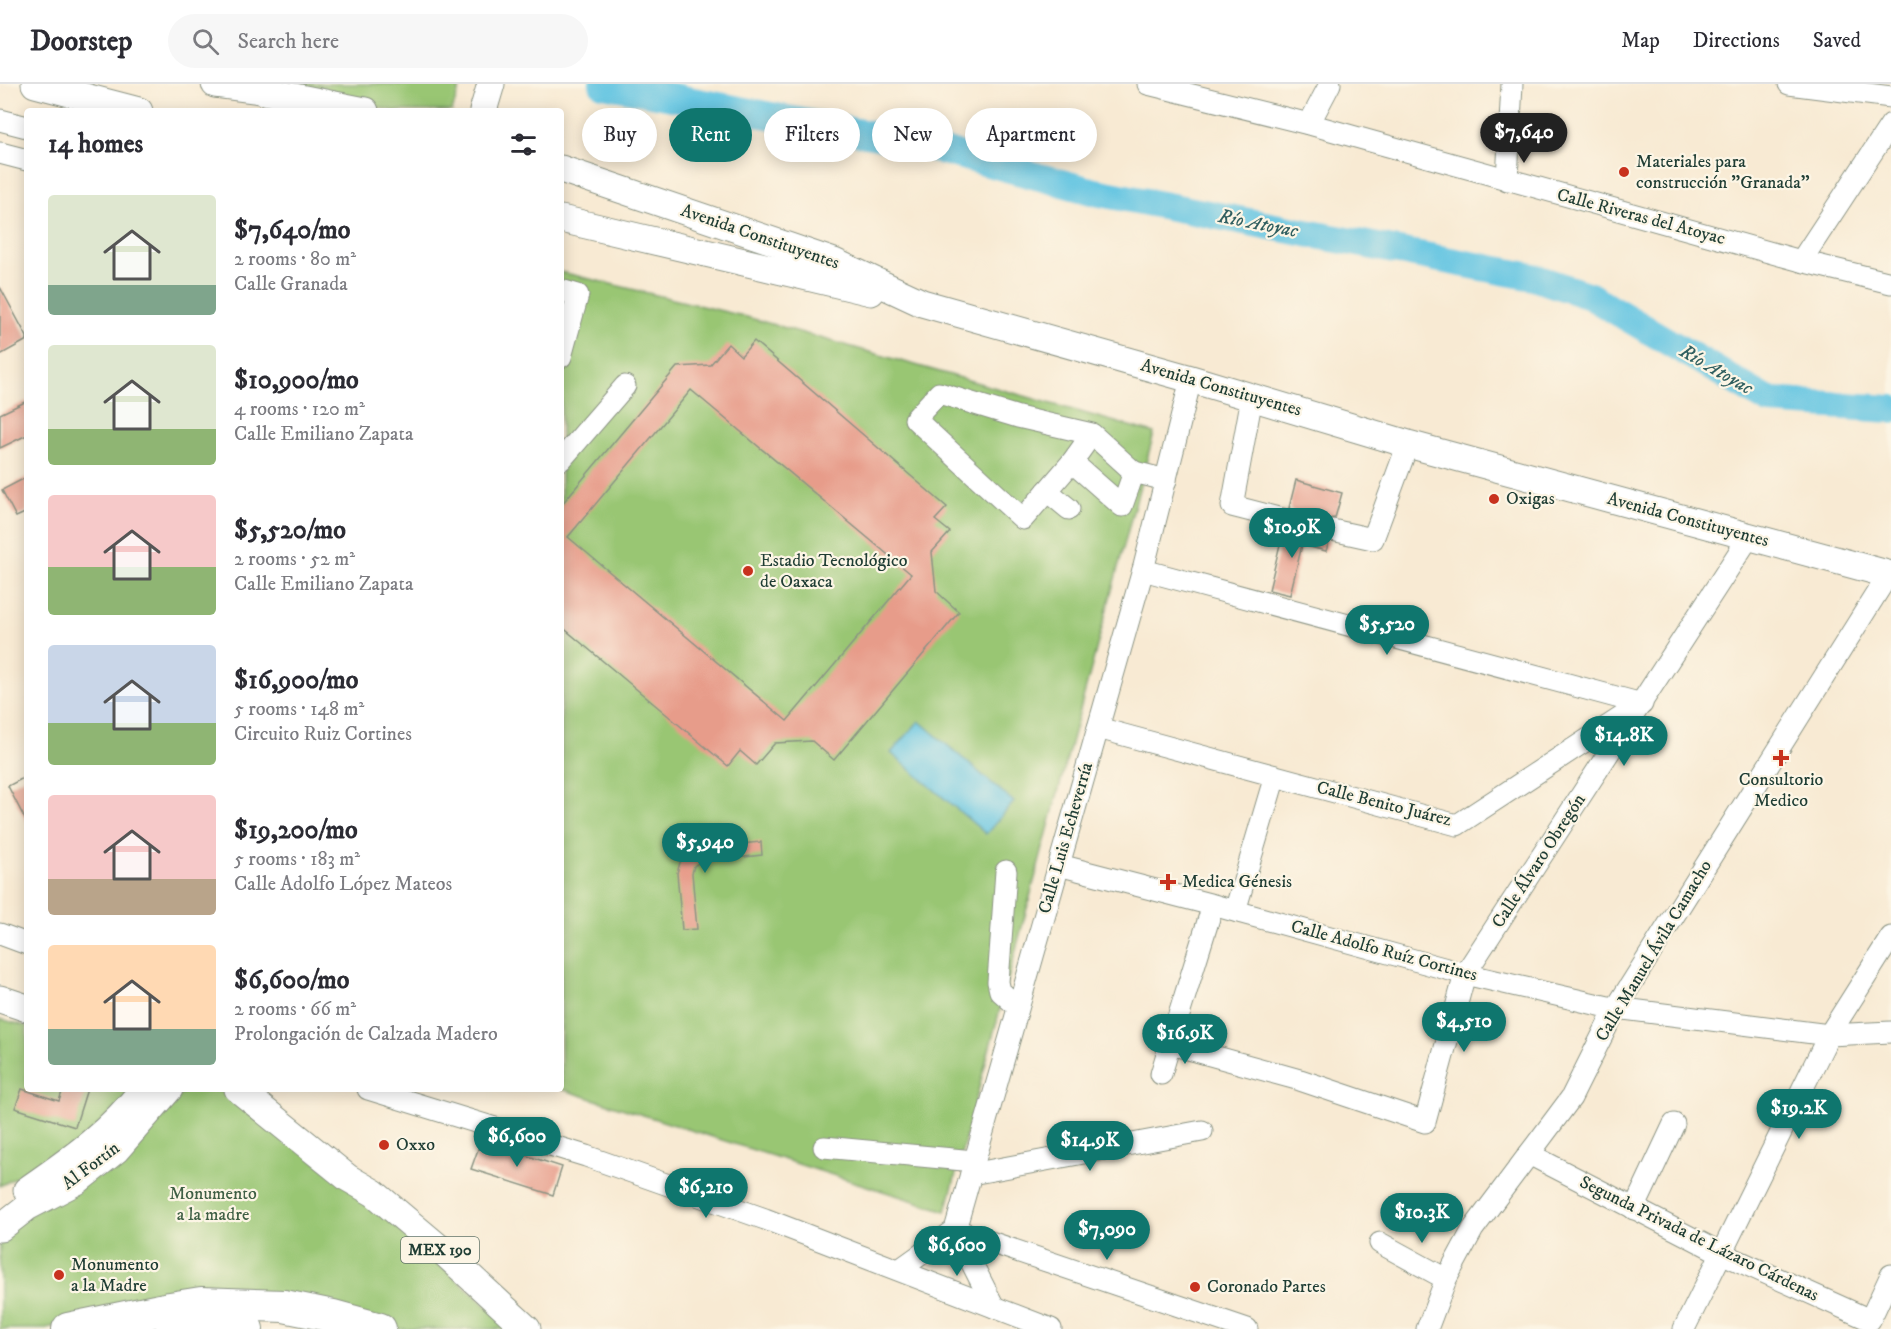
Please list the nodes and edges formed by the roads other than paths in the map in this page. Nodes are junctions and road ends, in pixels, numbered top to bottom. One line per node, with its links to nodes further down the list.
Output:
1 (35, 84): 9 (main road)
2 (215, 84): 10 (main road)
3 (491, 84): 11 (main road)
4 (1149, 84): 13 (street, Calle Riveras del Atoyac)
5 (1330, 84): 13 (street)
6 (1514, 84): 21 (street)
7 (1789, 84): 8 (street)
8 (1878, 92)
9 (127, 108)
10 (350, 108)
11 (484, 108)
12 (0, 120): 15 (street)
13 (1309, 124): 21 (street, Calle Riveras del Atoyac)
14 (1891, 124): 23 (street)
15 (24, 126)
16 (0, 153): 17 (street)
17 (24, 159)
18 (24, 161): 19 (street)
19 (0, 165)
20 (564, 170): 26 (main road, Avenida Constituyentes)
21 (1507, 180): 23 (street, Calle Riveras del Atoyac)
22 (564, 220): 26 (main road)
23 (1801, 261): 24 (street, Calle Riveras del Atoyac)
24 (1891, 283)
25 (564, 291): 27 (street)
26 (922, 303): 28 (main road, Avenida Constituyentes)
27 (564, 346)
28 (1191, 379): 30 (main road, Avenida Constituyentes); 36 (street, Calle Luis Echeverría)
29 (625, 386): 33 (street)
30 (1252, 397): 32 (main road, Avenida Constituyentes); 32 (street)
31 (1092, 434): 34 (street); 35 (street); 37 (street)
32 (1408, 444): 39 (main road, Avenida Constituyentes)
33 (564, 457)
34 (1072, 462): 35 (street); 37 (street)
35 (1134, 472): 36 (street)
36 (1166, 480): 40 (street, Calle Luis Echeverría)
37 (1047, 491): 38 (street)
38 (1069, 509)
39 (1749, 537): 41 (main road, Avenida Constituyentes); 42 (street, Calle Álvaro Obregón)
40 (1143, 570): 42 (street); 43 (street, Calle Luis Echeverría)
41 (1890, 575): 56 (street, Calle Manuel Ávila Camacho)
42 (1642, 704): 44 (street, Calle Benito Juárez); 52 (street, Calle Álvaro Obregón)
43 (1098, 728): 44 (street, Calle Benito Juárez); 45 (street, Calle Luis Echeverría)
44 (1275, 776): 48 (street)
45 (1059, 865): 47 (street, Calle Adolfo Ruíz Cortines); 55 (street, Calle Luis Echeverría)
46 (1006, 871): 55 (street)
47 (1214, 905): 48 (street, Calle Adolfo Ruíz Cortines); 59 (street)
48 (1234, 911): 52 (street, Calle Adolfo Ruíz Cortines)
49 (0, 934): 51 (street)
50 (1891, 937): 58 (street)
51 (24, 943)
52 (1464, 974): 56 (street, Calle Adolfo Ruíz Cortines); 59 (street, Calle Álvaro Obregón)
53 (0, 999): 54 (main road)
54 (24, 1007)
55 (1018, 1007): 69 (street, Calle Luis Echeverría)
56 (1616, 1008): 58 (street, Calle Adolfo Ruíz Cortines); 68 (street, Calle Manuel Ávila Camacho)
57 (1891, 1032): 58 (street, Calle Adolfo Ruíz Cortines)
58 (1829, 1035): 75 (street)
59 (1170, 1044): 60 (street)
60 (1161, 1074)
61 (141, 1092): 71 (main road, Al Fortín)
62 (166, 1092): 72 (main road, Al Fortín)
63 (242, 1092): 84 (main road, MEX 190)
64 (378, 1092): 76 (street)
65 (1674, 1124): 70 (street)
66 (1202, 1131): 69 (street)
67 (824, 1147): 69 (street)
68 (1530, 1154): 70 (street, Segunda Privada de Lázaro Cárdenas); 78 (street, Calle Manuel Ávila Camacho)
69 (973, 1168): 73 (street, Calle Luis Echeverría)
70 (1634, 1209): 75 (street, Segunda Privada de Lázaro Cárdenas)
71 (0, 1210)
72 (0, 1228)
73 (955, 1230): 76 (street); 79 (street); 86 (street)
74 (1380, 1243): 78 (street)
75 (1721, 1253): 77 (street, Segunda Privada de Lázaro Cárdenas); 88 (street)
76 (899, 1270): 79 (street)
77 (1891, 1275)
78 (1446, 1279): 87 (street, Calle Manuel Ávila Camacho)
79 (994, 1307): 85 (street)
80 (230, 1328): 82 (highway)
81 (68, 1329): 83 (highway)
82 (172, 1329)
83 (380, 1329)
84 (527, 1329)
85 (1051, 1329)
86 (1247, 1329)
87 (1427, 1329)
88 (1684, 1329)

